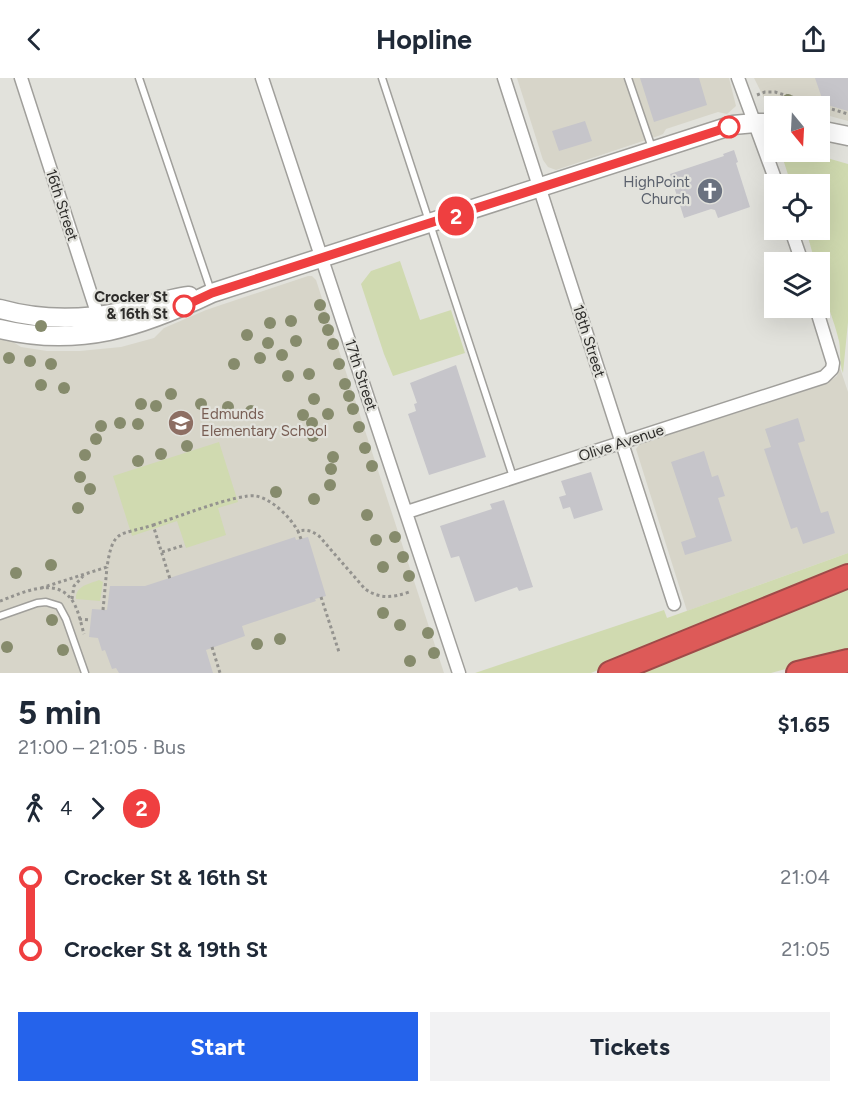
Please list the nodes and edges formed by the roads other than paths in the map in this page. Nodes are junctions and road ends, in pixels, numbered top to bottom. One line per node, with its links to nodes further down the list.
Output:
1 (21, 78): 20 (street, 16th Street)
2 (139, 78): 17 (lane)
3 (262, 78): 16 (street, 17th Street)
4 (382, 78): 15 (lane)
5 (504, 78): 14 (street, 18th Street)
6 (628, 78): 12 (lane)
7 (738, 78): 8 (street)
8 (755, 123): 9 (street); 12 (street); 13 (street)
9 (764, 123)
10 (830, 132): 11 (street)
11 (848, 136)
12 (653, 152): 14 (street)
13 (773, 174)
14 (540, 189): 15 (street); 22 (street, 18th Street)
15 (430, 224): 16 (street); 23 (lane)
16 (322, 258): 17 (street); 24 (street, 17th Street)
17 (212, 293): 20 (street)
18 (0, 309): 20 (street)
19 (819, 318): 22 (street, Olive Avenue)
20 (100, 324): 21 (street)
21 (0, 329)
22 (622, 443): 23 (street, Olive Avenue); 26 (street, 18th Street)
23 (513, 478): 24 (street, Olive Avenue)
24 (407, 512): 30 (street, 17th Street)
25 (848, 576): 31 (highway)
26 (674, 604)
27 (0, 616): 29 (lane)
28 (848, 661): 32 (highway)
29 (84, 673)
30 (459, 673)
31 (610, 673)
32 (798, 673)

